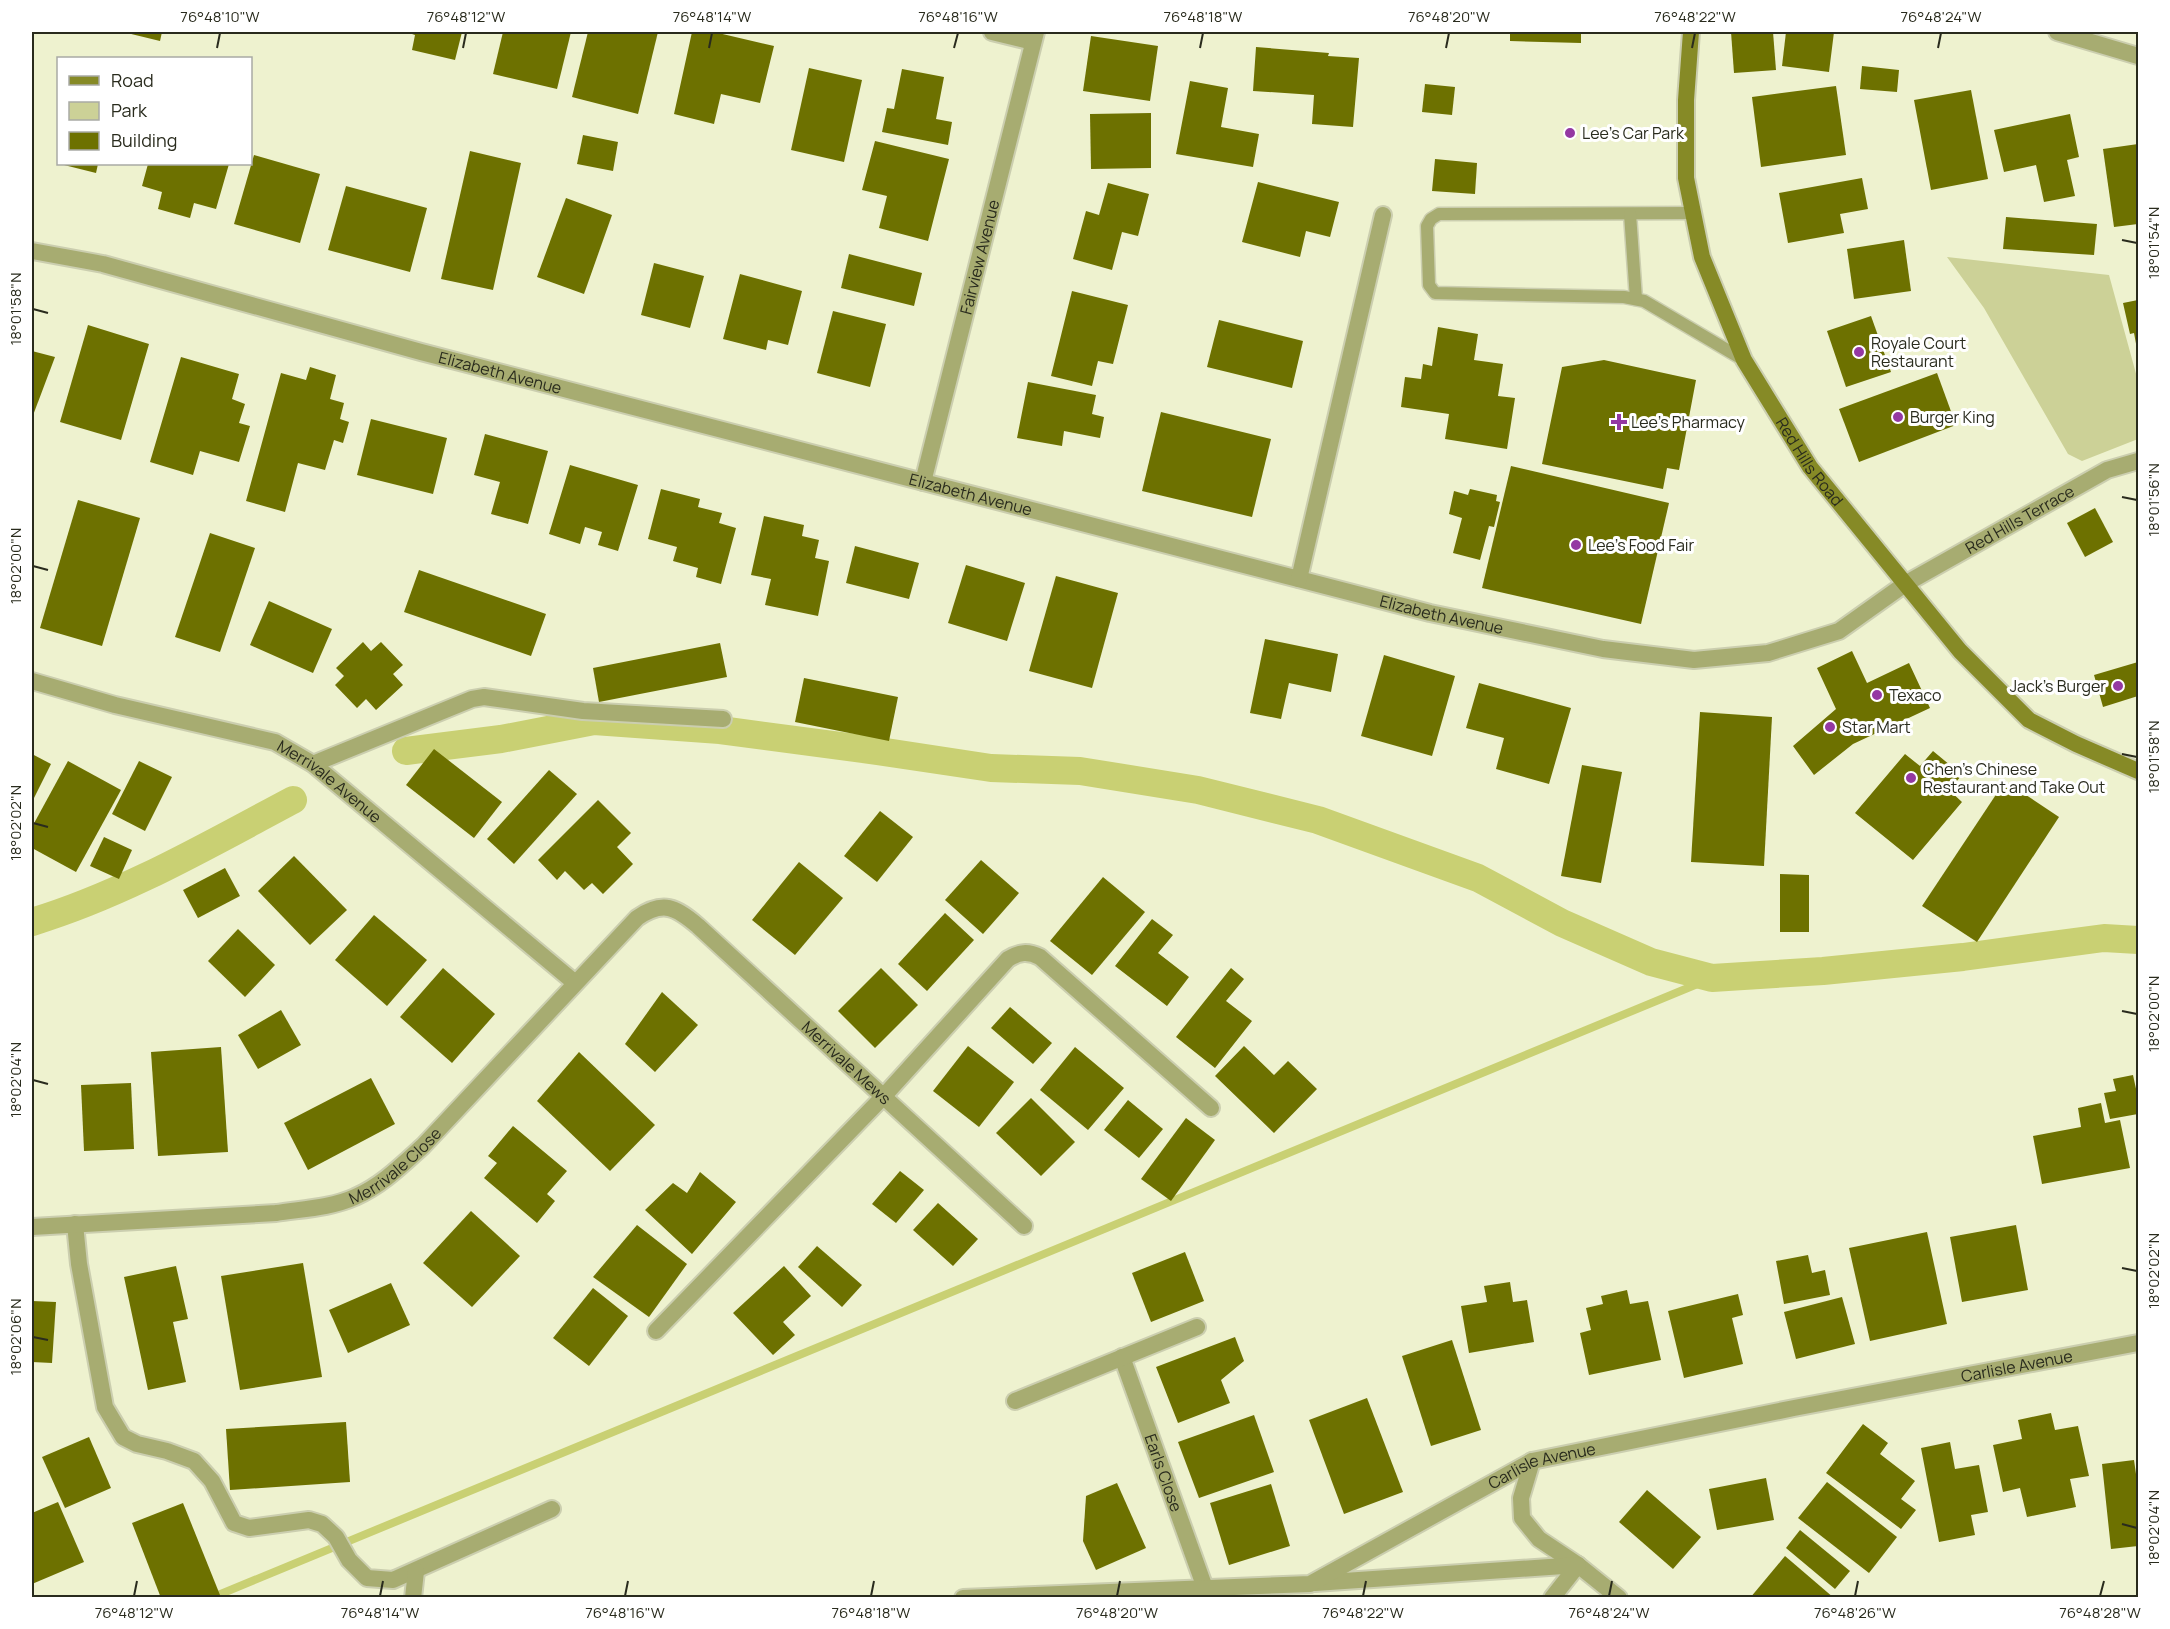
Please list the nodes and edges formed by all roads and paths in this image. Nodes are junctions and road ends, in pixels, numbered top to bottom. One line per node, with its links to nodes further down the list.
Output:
1 (992, 32): 4 (street)
2 (1691, 32): 6 (main road, Red Hills Road)
3 (2057, 32): 5 (street)
4 (1035, 37): 13 (street, Fairview Avenue)
5 (2139, 56)
6 (1694, 213): 7 (lane); 11 (main road, Red Hills Road)
7 (1630, 214): 10 (lane); 10 (lane)
8 (1383, 215): 14 (street)
9 (32, 251): 13 (street, Elizabeth Avenue)
10 (1636, 299): 11 (lane)
11 (1744, 360): 15 (main road, Red Hills Road)
12 (2139, 460): 15 (street, Red Hills Terrace)
13 (923, 482): 14 (street, Elizabeth Avenue)
14 (1299, 579): 15 (street, Elizabeth Avenue)
15 (1905, 584): 19 (main road, Red Hills Road)
16 (32, 681): 18 (street, Merrivale Avenue)
17 (723, 719): 18 (street)
18 (314, 764): 21 (street, Merrivale Avenue)
19 (2139, 771)
20 (665, 907): 21 (street, Merrivale Close); 22 (street, Merrivale Mews)
21 (574, 982): 24 (street, Merrivale Close)
22 (883, 1097): 23 (street); 25 (street, Merrivale Mews); 28 (street)
23 (1211, 1108)
24 (75, 1224): 26 (street, Merrivale Close); 35 (street)
25 (1024, 1226)
26 (32, 1227)
27 (1197, 1327): 30 (street)
28 (656, 1331)
29 (2139, 1343): 32 (street, Carlisle Avenue)
30 (1122, 1358): 31 (street); 37 (street, Earls Close)
31 (1015, 1401)
32 (1532, 1461): 34 (street); 36 (street, Carlisle Avenue)
33 (552, 1509): 35 (street)
34 (1578, 1565): 36 (street); 40 (street); 41 (street)
35 (416, 1571): 38 (street)
36 (1310, 1584): 37 (street, Carlisle Avenue)
37 (1205, 1588): 39 (street, Carlisle Avenue)
38 (413, 1598)
39 (963, 1598)
40 (1552, 1598)
41 (1619, 1598)

